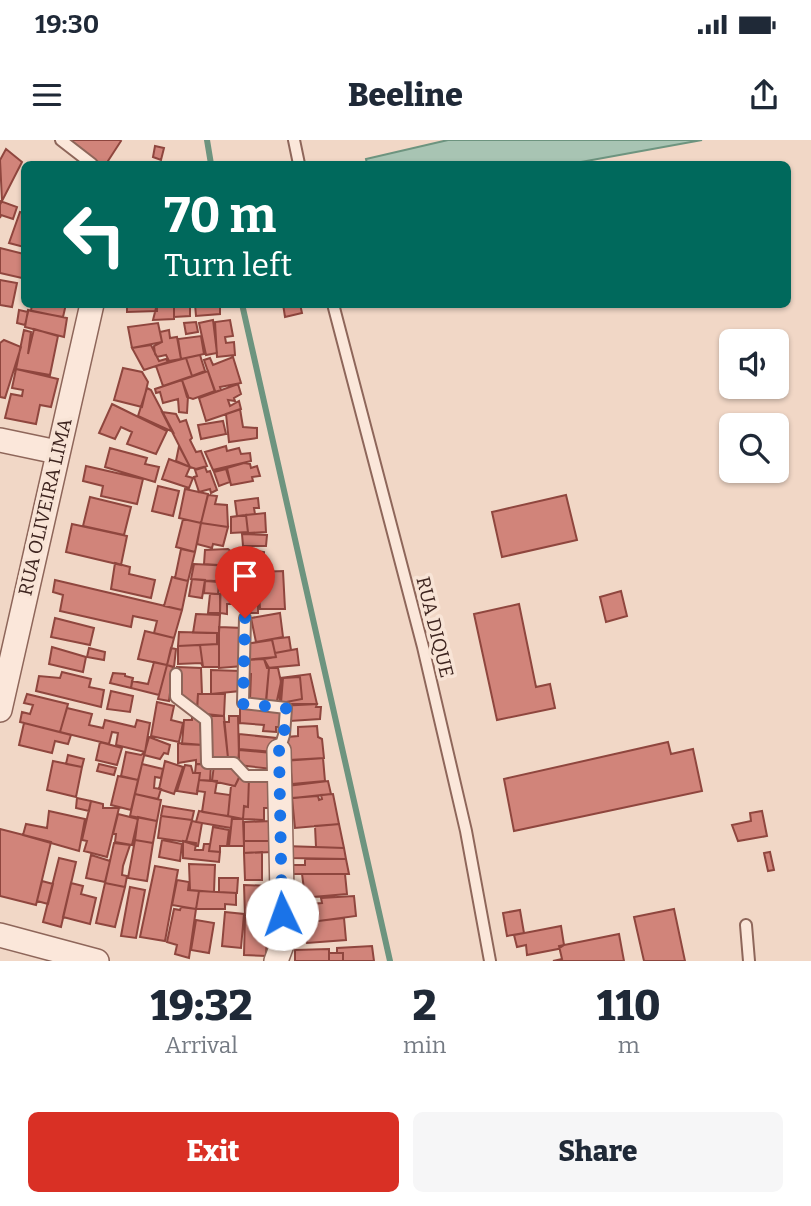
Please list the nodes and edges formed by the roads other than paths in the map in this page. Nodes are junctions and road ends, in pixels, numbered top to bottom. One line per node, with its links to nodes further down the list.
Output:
1 (61, 140): 3 (lane)
2 (293, 140): 4 (lane)
3 (88, 161)
4 (298, 161)
5 (91, 308): 8 (street, RUA OLIVEIRA LIMA)
6 (334, 308): 18 (lane, RUA DIQUE)
7 (0, 440): 8 (street)
8 (57, 452): 11 (street, RUA OLIVEIRA LIMA)
9 (245, 618): 12 (lane)
10 (176, 674): 13 (lane)
11 (0, 710)
12 (279, 751): 13 (street)
13 (280, 776): 17 (street)
14 (746, 925): 19 (lane)
15 (0, 934): 16 (street)
16 (97, 961)
17 (276, 961)
18 (490, 961)
19 (749, 961)

